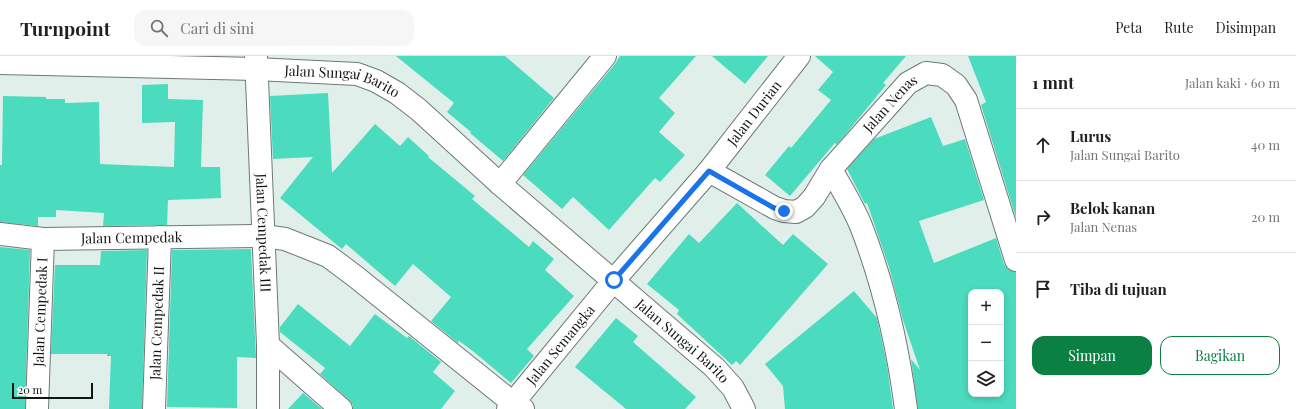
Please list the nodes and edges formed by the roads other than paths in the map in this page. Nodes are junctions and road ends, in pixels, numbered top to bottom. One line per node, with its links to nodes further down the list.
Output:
1 (605, 56): 7 (street)
2 (799, 56): 6 (street, Jalan Durian)
3 (0, 63): 4 (street, Jalan Sungai Barito)
4 (256, 63): 7 (street, Jalan Sungai Barito); 9 (street, Jalan Cempedak III)
5 (830, 169): 6 (street, Jalan Nenas); 12 (street, Jalan Nenas); 21 (street)
6 (709, 171): 13 (street)
7 (500, 184): 13 (street, Jalan Sungai Barito)
8 (0, 234): 11 (street, Jalan Cempedak)
9 (264, 236): 10 (street, Jalan Cempedak); 14 (street, Jalan Cempedak III); 15 (street, Jalan Cempedak)
10 (160, 237): 11 (street, Jalan Cempedak); 17 (street, Jalan Cempedak II)
11 (43, 239): 16 (street, Jalan Cempedak I)
12 (1016, 260)
13 (614, 280): 15 (street, Jalan Semangka); 20 (street, Jalan Sungai Barito)
14 (268, 345): 18 (street, Jalan Cempedak III); 19 (street)
15 (514, 407)
16 (37, 409)
17 (154, 409)
18 (268, 409)
19 (341, 409)
20 (744, 409)
21 (906, 409)

